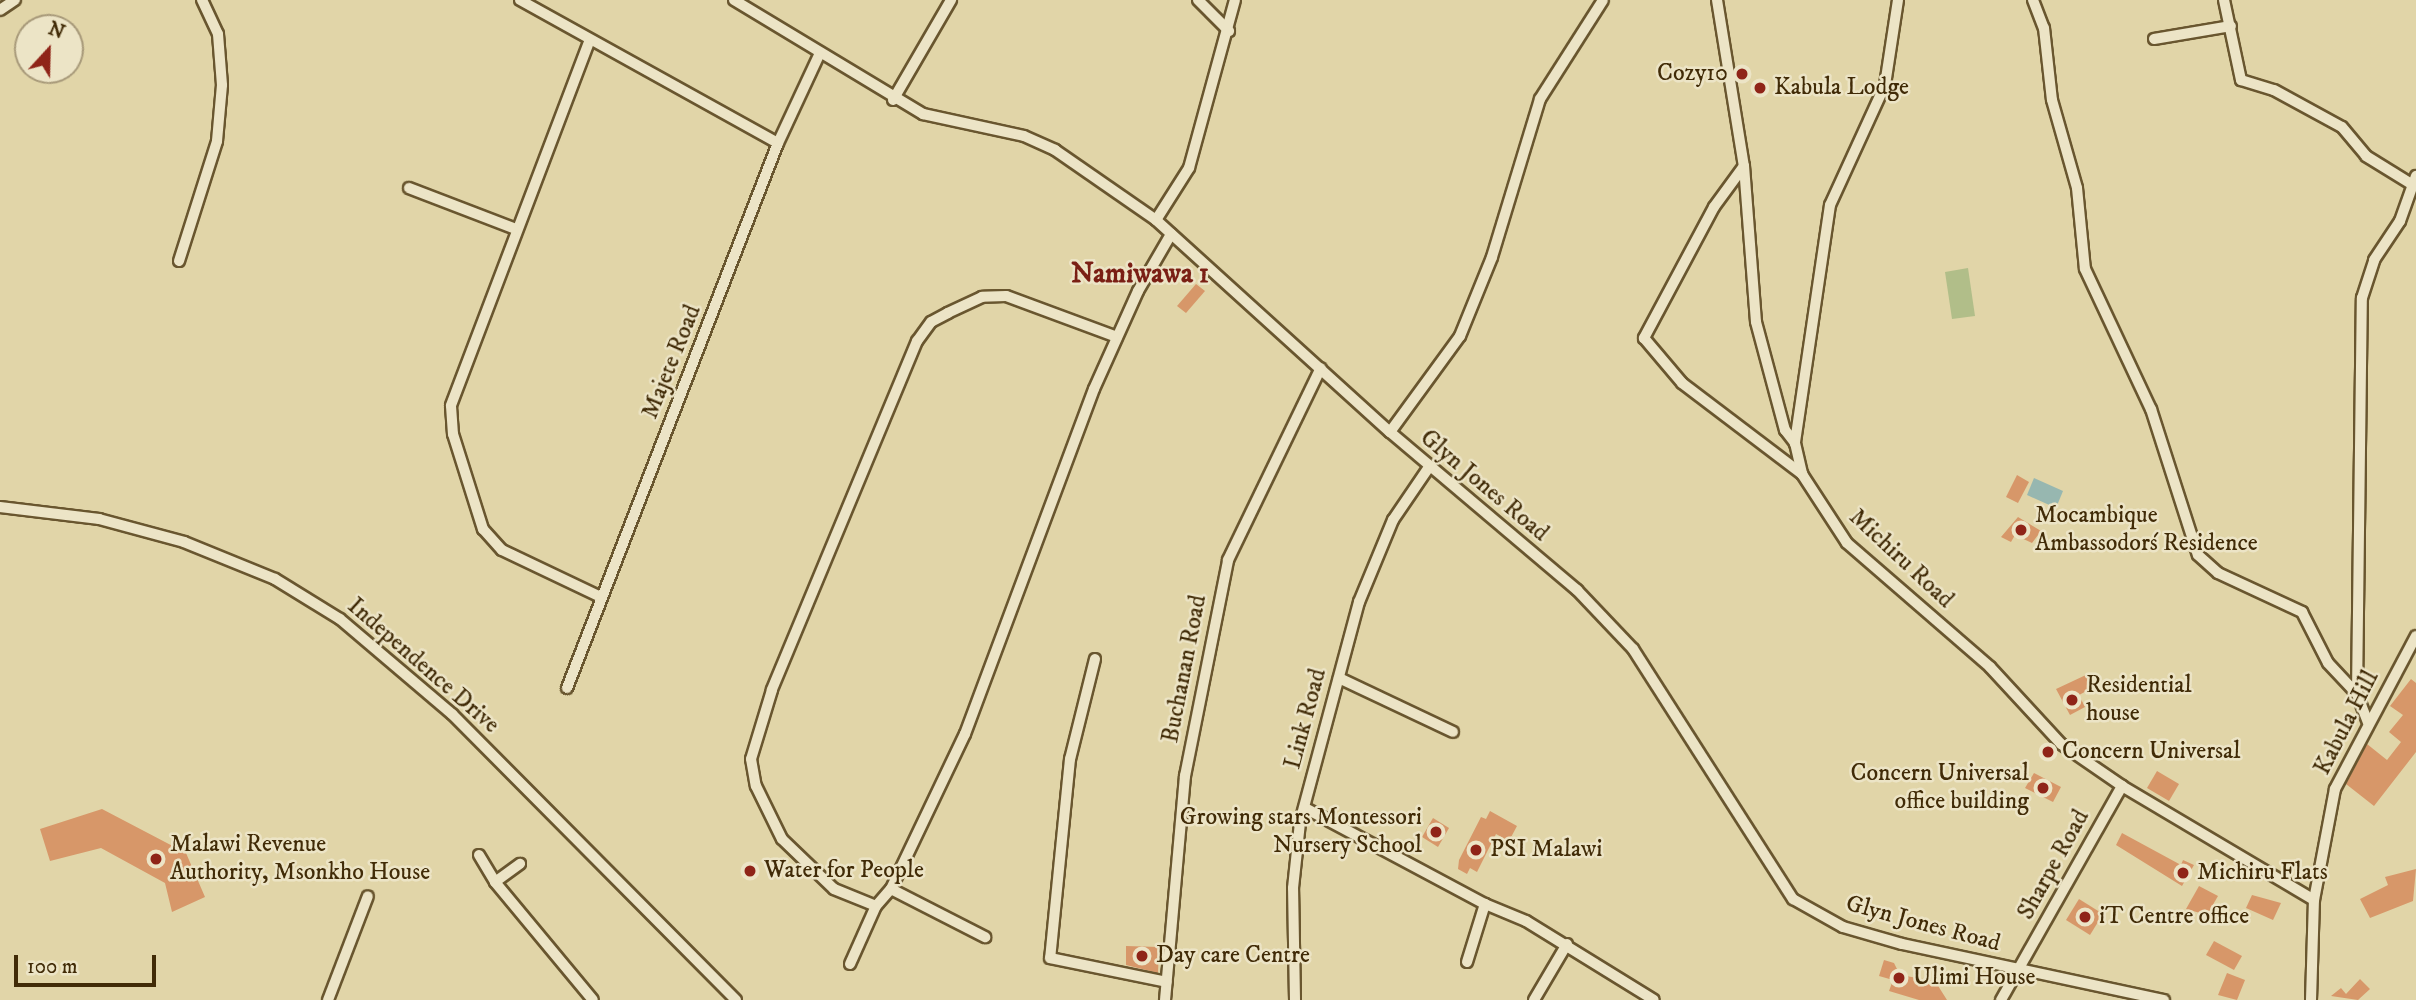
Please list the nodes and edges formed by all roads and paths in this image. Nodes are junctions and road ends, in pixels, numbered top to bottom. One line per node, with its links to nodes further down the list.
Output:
1 (15, 0): 13 (street)
2 (202, 0): 27 (street)
3 (520, 0): 17 (street)
4 (734, 0): 18 (street, Glyn Jones Road)
5 (951, 0): 19 (street)
6 (1198, 0): 15 (street)
7 (1235, 0): 15 (street)
8 (1603, 0): 30 (street)
9 (1717, 0): 21 (street)
10 (1898, 0): 31 (street, Michiru Road)
11 (2033, 0): 40 (street)
12 (2224, 0): 14 (street)
13 (0, 10)
14 (2231, 26): 16 (street); 22 (street)
15 (1229, 31): 24 (street)
16 (2154, 39)
17 (589, 42): 20 (street); 25 (street)
18 (820, 52): 19 (street, Glyn Jones Road); 20 (street, Majete Road)
19 (893, 100): 24 (street, Glyn Jones Road)
20 (778, 144): 35 (street, Majete Road)
21 (1744, 166): 31 (street); 33 (street)
22 (2415, 181): 40 (street)
23 (409, 188): 25 (street)
24 (1156, 220): 26 (street, Glyn Jones Road)
25 (516, 229): 35 (street)
26 (1171, 234): 28 (street); 29 (street, Glyn Jones Road)
27 (179, 261)
28 (1117, 337): 48 (street); 52 (street)
29 (1321, 368): 30 (street, Glyn Jones Road); 58 (street, Buchanan Road)
30 (1390, 432): 32 (street, Glyn Jones Road)
31 (1795, 443): 33 (street, Michiru Road)
32 (1429, 467): 38 (street, Link Road); 57 (street, Glyn Jones Road)
33 (1802, 474): 43 (street, Michiru Road)
34 (0, 507): 61 (street, Independence Drive)
35 (599, 596): 39 (street, Majete Road)
36 (2416, 636): 41 (street, Kabula Hill)
37 (1095, 659): 58 (street)
38 (1339, 678): 42 (street); 44 (street, Link Road)
39 (567, 688)
40 (2357, 694): 41 (street)
41 (2368, 722): 50 (street, Kabula Hill)
42 (1453, 732)
43 (2122, 786): 50 (street, Michiru Road); 57 (street, Sharpe Road)
44 (1305, 808): 51 (street); 63 (street, Link Road)
45 (479, 855): 47 (street)
46 (520, 864): 47 (street)
47 (495, 882): 60 (street)
48 (891, 889): 52 (street); 53 (street)
49 (368, 896): 59 (street)
50 (2314, 900): 68 (street, Kabula Hill)
51 (1485, 904): 54 (street); 55 (street)
52 (876, 906): 56 (street)
53 (985, 937)
54 (1567, 944): 64 (street); 65 (street)
55 (1467, 962)
56 (850, 964)
57 (2019, 971): 66 (street, Sharpe Road); 67 (street, Glyn Jones Road)
58 (1167, 982): 62 (street, Buchanan Road)
59 (328, 1000)
60 (593, 1000)
61 (736, 1000)
62 (1165, 1000)
63 (1295, 1000)
64 (1534, 1000)
65 (1654, 1000)
66 (2001, 1000)
67 (2164, 1000)
68 (2311, 1000)

